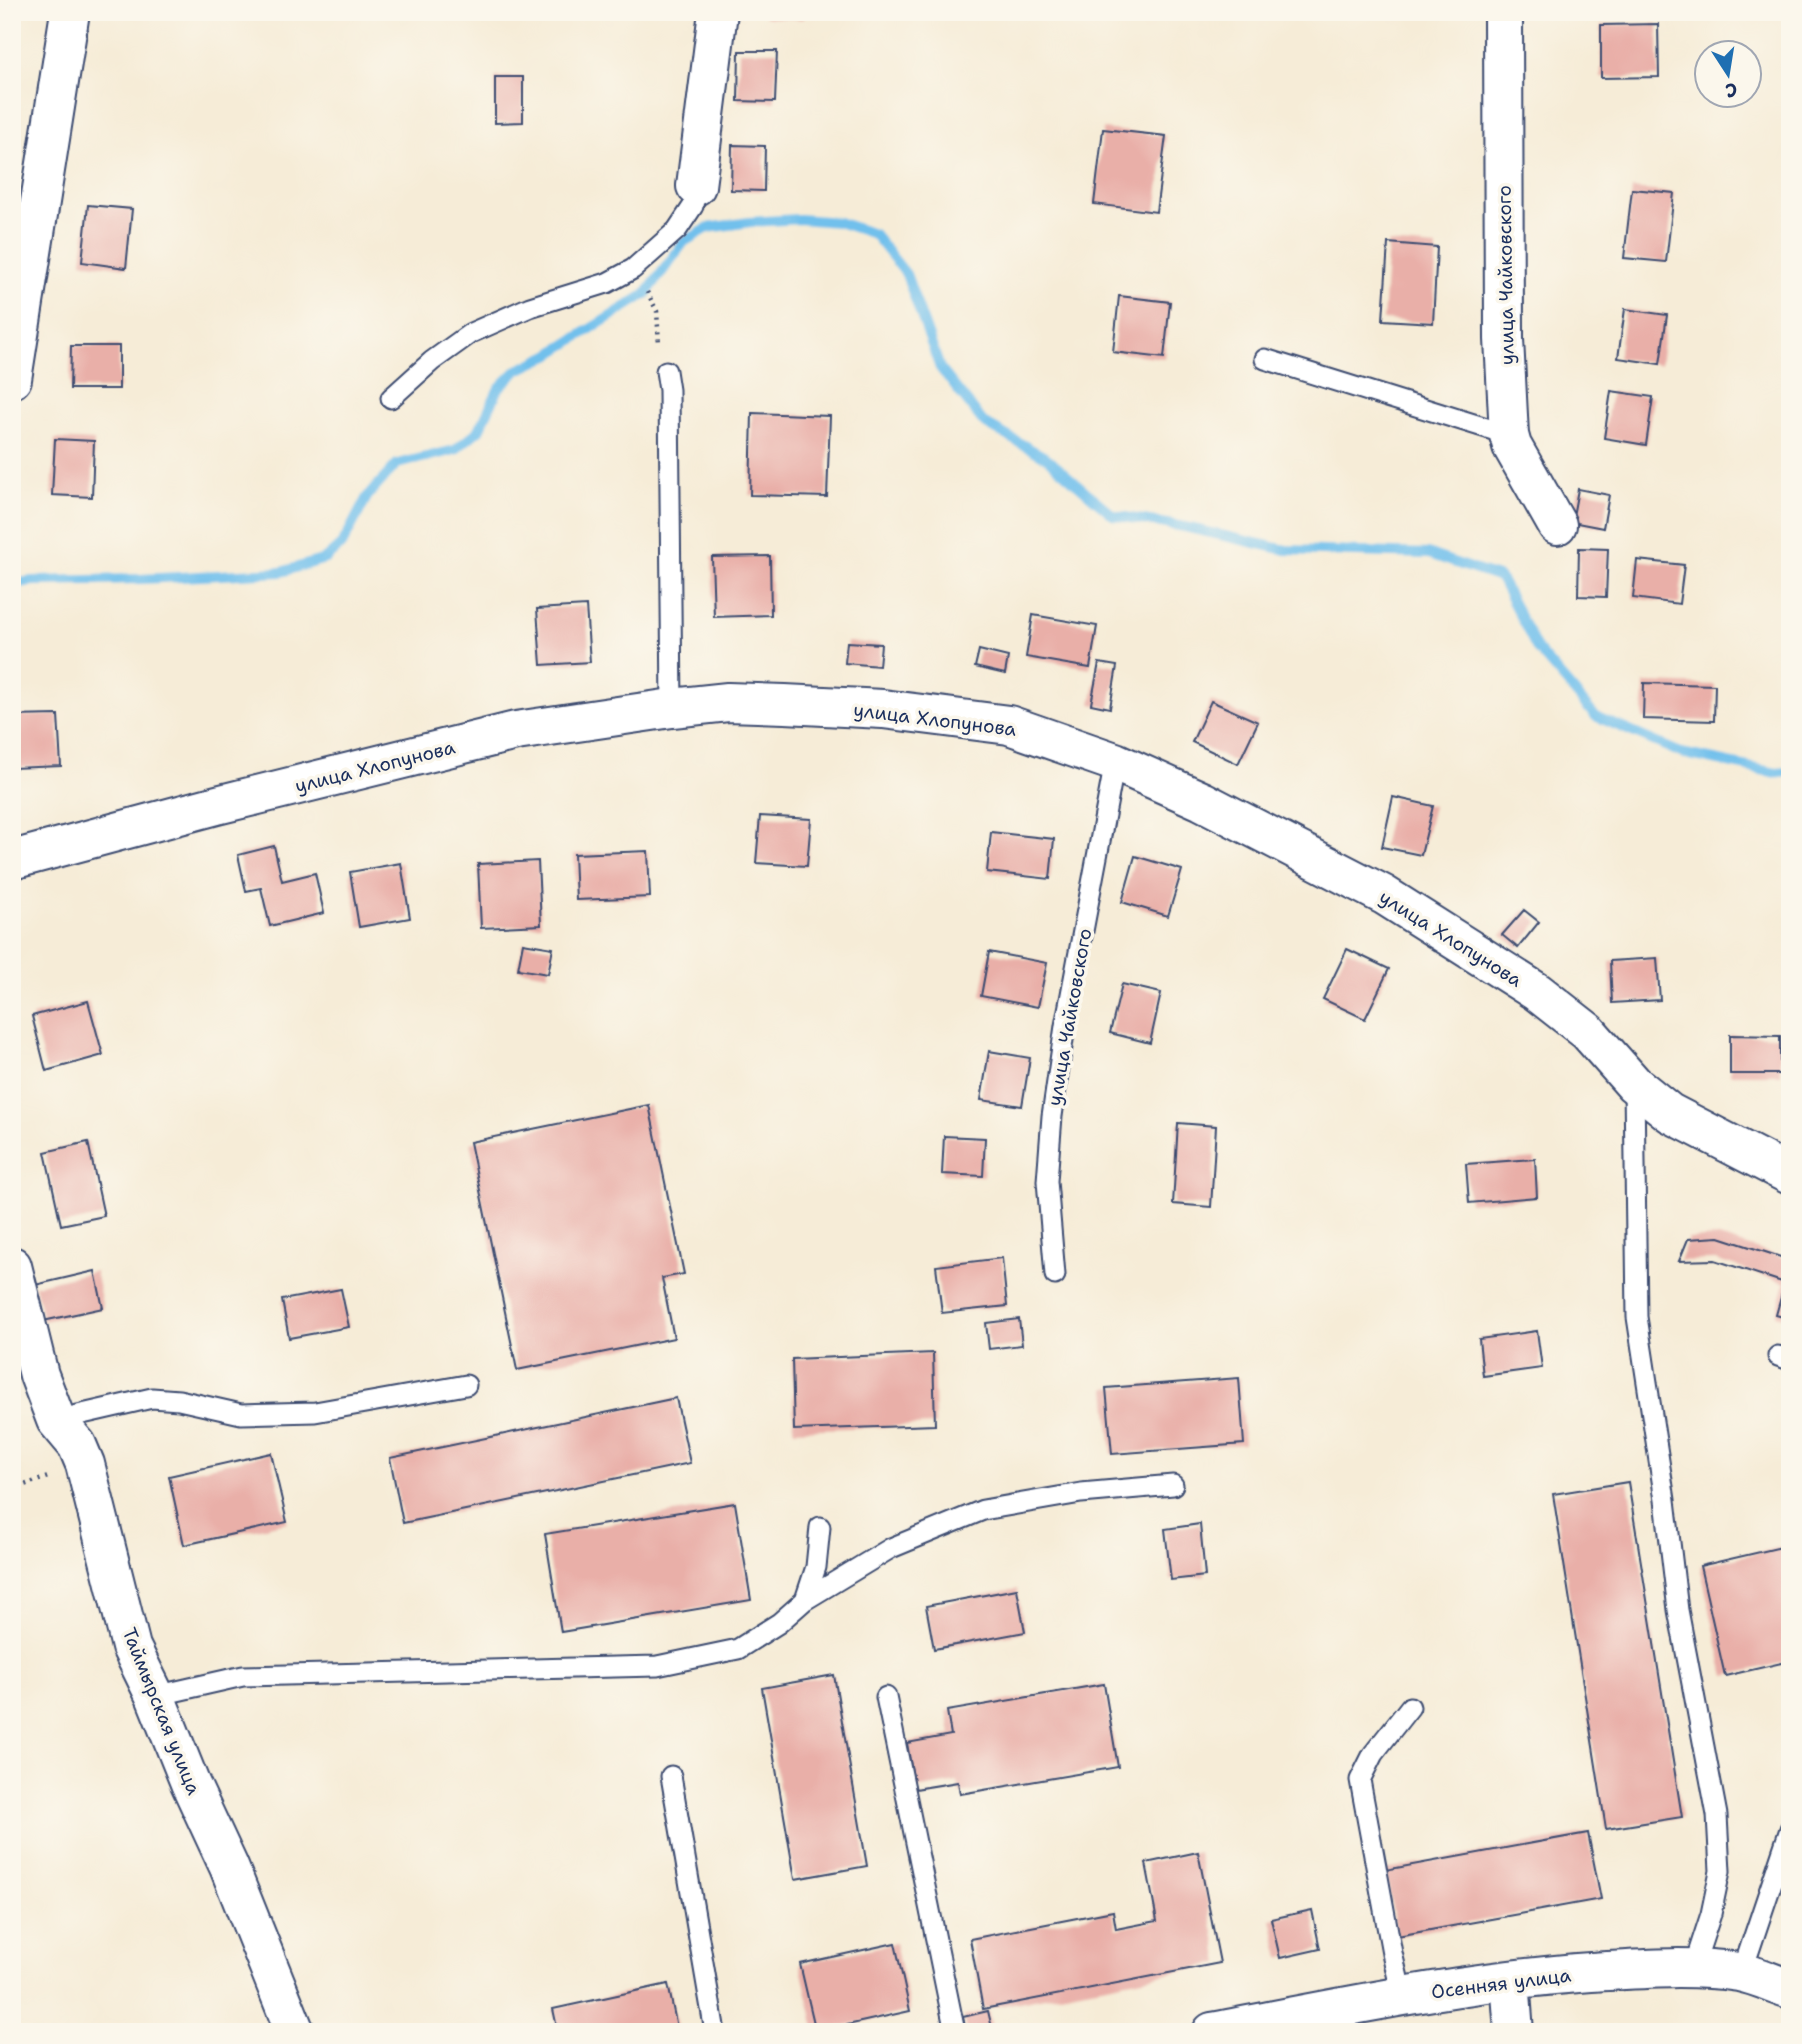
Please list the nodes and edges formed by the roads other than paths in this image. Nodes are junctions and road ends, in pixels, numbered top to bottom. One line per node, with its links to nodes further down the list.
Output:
1 (69, 12): 7 (street)
2 (718, 12): 4 (street)
3 (1503, 12): 9 (street, улица Чайковского)
4 (696, 186): 8 (lane)
5 (1265, 359): 9 (lane)
6 (666, 372): 11 (lane)
7 (12, 379)
8 (391, 398)
9 (1509, 435): 10 (street, улица Чайковского)
10 (1558, 525)
11 (672, 708): 12 (street, улица Хлопунова); 13 (street, улица Хлопунова)
12 (1115, 762): 14 (street, улица Хлопунова); 17 (lane, улица Чайковского)
13 (12, 860)
14 (1634, 1084): 15 (street, улица Хлопунова); 28 (lane)
15 (1790, 1175)
16 (12, 1266): 19 (street, Таймырская улица)
17 (1055, 1275)
18 (466, 1385): 19 (lane)
19 (56, 1420): 23 (street, Таймырская улица)
20 (1173, 1485): 22 (lane)
21 (820, 1527): 22 (lane)
22 (805, 1600): 23 (lane)
23 (156, 1696): 33 (street, Таймырская улица)
24 (886, 1697): 35 (lane)
25 (1410, 1707): 32 (lane)
26 (671, 1776): 34 (lane)
27 (1790, 1829): 29 (lane)
28 (1693, 1969): 29 (street, Осенняя улица); 30 (street, Осенняя улица)
29 (1742, 1972): 31 (street, Осенняя улица)
30 (1510, 1980): 32 (street, Осенняя улица); 37 (street)
31 (1790, 1989)
32 (1402, 1995): 36 (street, Осенняя улица)
33 (295, 2032)
34 (715, 2032)
35 (955, 2032)
36 (1212, 2032)
37 (1514, 2032)

